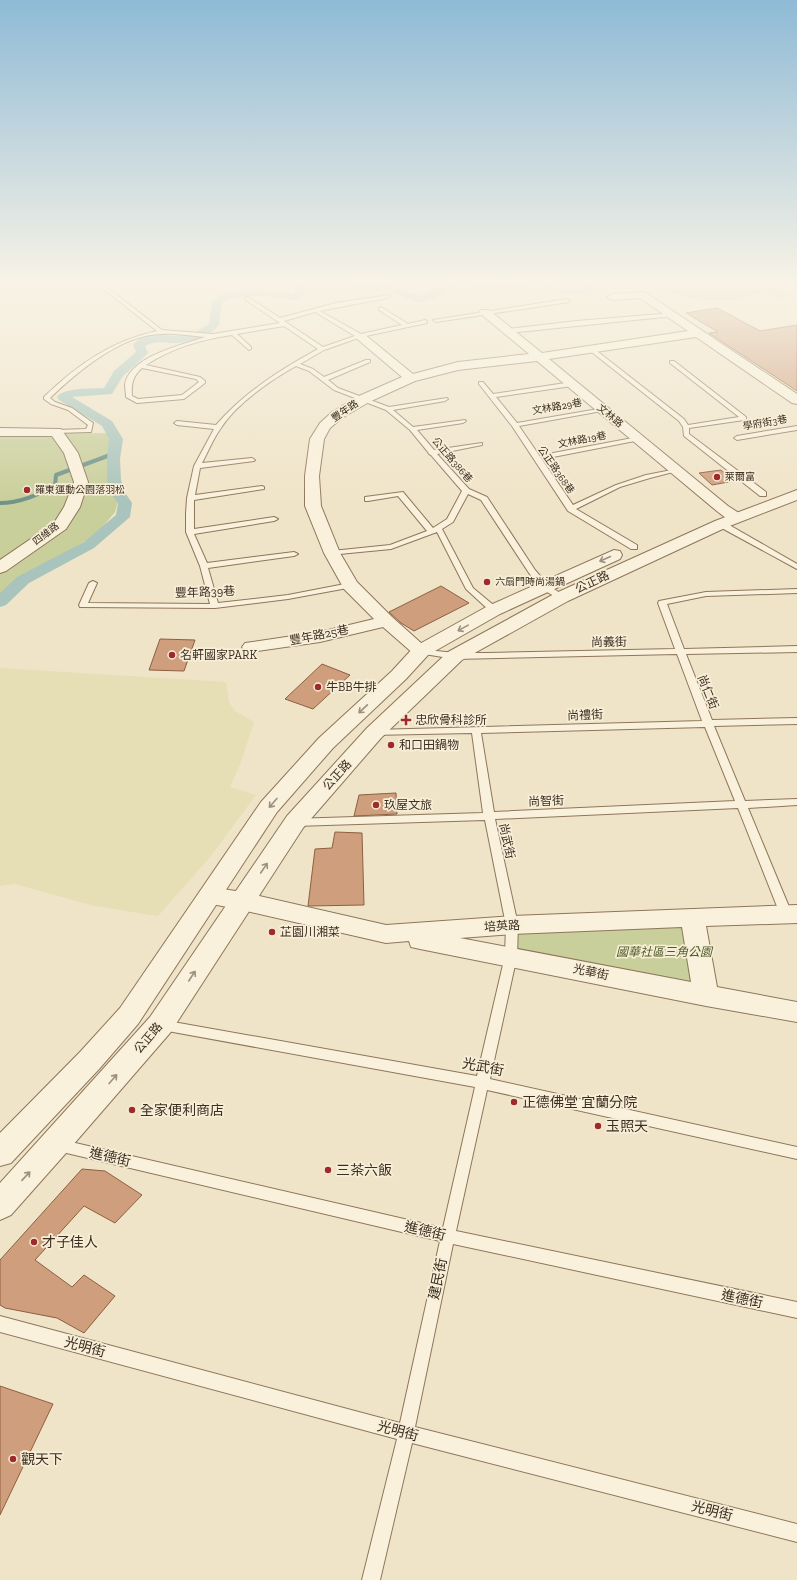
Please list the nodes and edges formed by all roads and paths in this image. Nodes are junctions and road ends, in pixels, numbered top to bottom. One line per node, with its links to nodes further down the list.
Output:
1 (101, 357): 30 (lane)
2 (155, 357): 11 (lane)
3 (309, 357): 10 (lane)
4 (385, 357): 12 (street)
5 (538, 357): 12 (street, 豐年路); 15 (street, 文林路)
6 (601, 357): 26 (lane)
7 (734, 357): 19 (street)
8 (368, 361): 13 (lane)
9 (672, 362): 26 (lane)
10 (296, 364): 13 (lane, 公正路386巷); 25 (lane)
11 (142, 366): 11 (lane)
12 (411, 378): 17 (street, 豐年路)
13 (325, 379): 17 (lane, 公正路386巷)
14 (481, 383): 16 (lane, 公正路368巷)
15 (572, 384): 16 (lane); 21 (street, 文林路)
16 (492, 396): 24 (lane, 公正路368巷)
17 (364, 399): 20 (lane, 公正路386巷); 52 (street, 豐年路)
18 (445, 399): 20 (lane)
19 (797, 400)
20 (388, 409): 28 (lane, 公正路386巷)
21 (602, 410): 24 (lane, 文林路29巷); 32 (street, 文林路)
22 (463, 421): 28 (lane)
23 (177, 423): 25 (lane)
24 (515, 424): 46 (lane, 公正路368巷)
25 (218, 427): 37 (lane)
26 (686, 427): 42 (lane)
27 (797, 428): 31 (lane, 學府街3巷)
28 (412, 429): 34 (lane, 公正路386巷)
29 (0, 432): 30 (street)
30 (56, 432): 56 (street, 四維路)
31 (737, 438)
32 (638, 439): 35 (lane, 文林路19巷); 38 (street, 文林路)
33 (480, 444): 34 (lane)
34 (431, 453): 41 (lane, 公正路386巷)
35 (554, 455)
36 (252, 460): 37 (lane)
37 (197, 466): 44 (lane)
38 (675, 470): 46 (lane); 47 (street, 文林路)
39 (797, 481): 42 (street, 公正路)
40 (262, 488): 44 (lane)
41 (466, 492): 49 (lane); 60 (lane, 公正路386巷)
42 (763, 494): 47 (street, 公正路)
43 (797, 495): 47 (street, 公正路)
44 (191, 498): 50 (lane)
45 (368, 499): 49 (lane)
46 (571, 509): 51 (lane, 公正路368巷)
47 (727, 517): 51 (street, 公正路); 55 (lane); 60 (street, 公正路)
48 (274, 520): 50 (lane)
49 (435, 530): 52 (lane); 62 (lane)
50 (190, 532): 54 (lane)
51 (634, 547): 60 (street, 公正路, one-way to 60)
52 (332, 553): 58 (street, 豐年路)
53 (294, 554): 54 (lane)
54 (204, 566): 61 (lane)
55 (797, 567)
56 (0, 568)
57 (93, 583): 61 (lane, 豐年路39巷)
58 (350, 585): 61 (lane, 豐年路39巷); 63 (street, 豐年路)
59 (797, 591): 67 (lane, 尚仁街)
60 (554, 592): 62 (street, 公正路); 68 (street, 公正路)
61 (215, 606)
62 (494, 610): 66 (street, 公正路, one-way to 66)
63 (386, 621): 64 (street, 豐年路25巷); 66 (street, 豐年路)
64 (251, 647)
65 (797, 649): 67 (lane, 尚義街)
66 (421, 652): 68 (lane, 尚義街); 77 (street, 公正路, one-way to 77)
67 (680, 652): 68 (lane, 尚義街); 70 (lane, 尚仁街)
68 (455, 656): 72 (street, 公正路)
69 (797, 721): 70 (lane, 尚禮街)
70 (708, 724): 71 (lane, 尚禮街); 74 (lane, 尚仁街)
71 (476, 731): 72 (lane, 尚禮街); 75 (lane, 尚武街)
72 (374, 733): 76 (street, 公正路)
73 (797, 802): 74 (lane, 尚智街)
74 (741, 806): 75 (lane, 尚智街); 79 (lane, 尚仁街)
75 (489, 816): 76 (lane, 尚智街); 81 (lane, 尚武街)
76 (295, 822): 78 (street, 公正路, one-way to 76)
77 (210, 896): 78 (street, 培英路); 89 (street, 公正路)
78 (242, 901): 82 (street, 培英路); 86 (street, 公正路, one-way to 78)
79 (792, 914): 80 (street, 培英路)
80 (692, 917): 81 (street, 培英路); 84 (street)
81 (512, 925): 82 (street, 培英路); 83 (lane, 尚武街)
82 (386, 934): 83 (street, 光華街)
83 (511, 956): 84 (street, 光華街); 87 (lane, 建民街)
84 (706, 996): 85 (street, 光華街)
85 (797, 1012)
86 (160, 1025): 87 (lane, 光武街); 88 (street, 公正路, one-way to 86)
87 (483, 1083): 90 (lane, 光武街); 92 (lane, 建民街)
88 (56, 1144): 91 (street, 公正路, one-way to 88); 92 (lane, 進德街)
89 (0, 1153)
90 (797, 1153)
91 (0, 1205)
92 (448, 1236): 93 (lane, 進德街); 95 (lane, 建民街)
93 (797, 1310)
94 (0, 1324): 95 (lane, 光明街)
95 (406, 1433): 96 (lane, 光明街); 97 (lane, 建民街)
96 (797, 1533)
97 (371, 1580)

